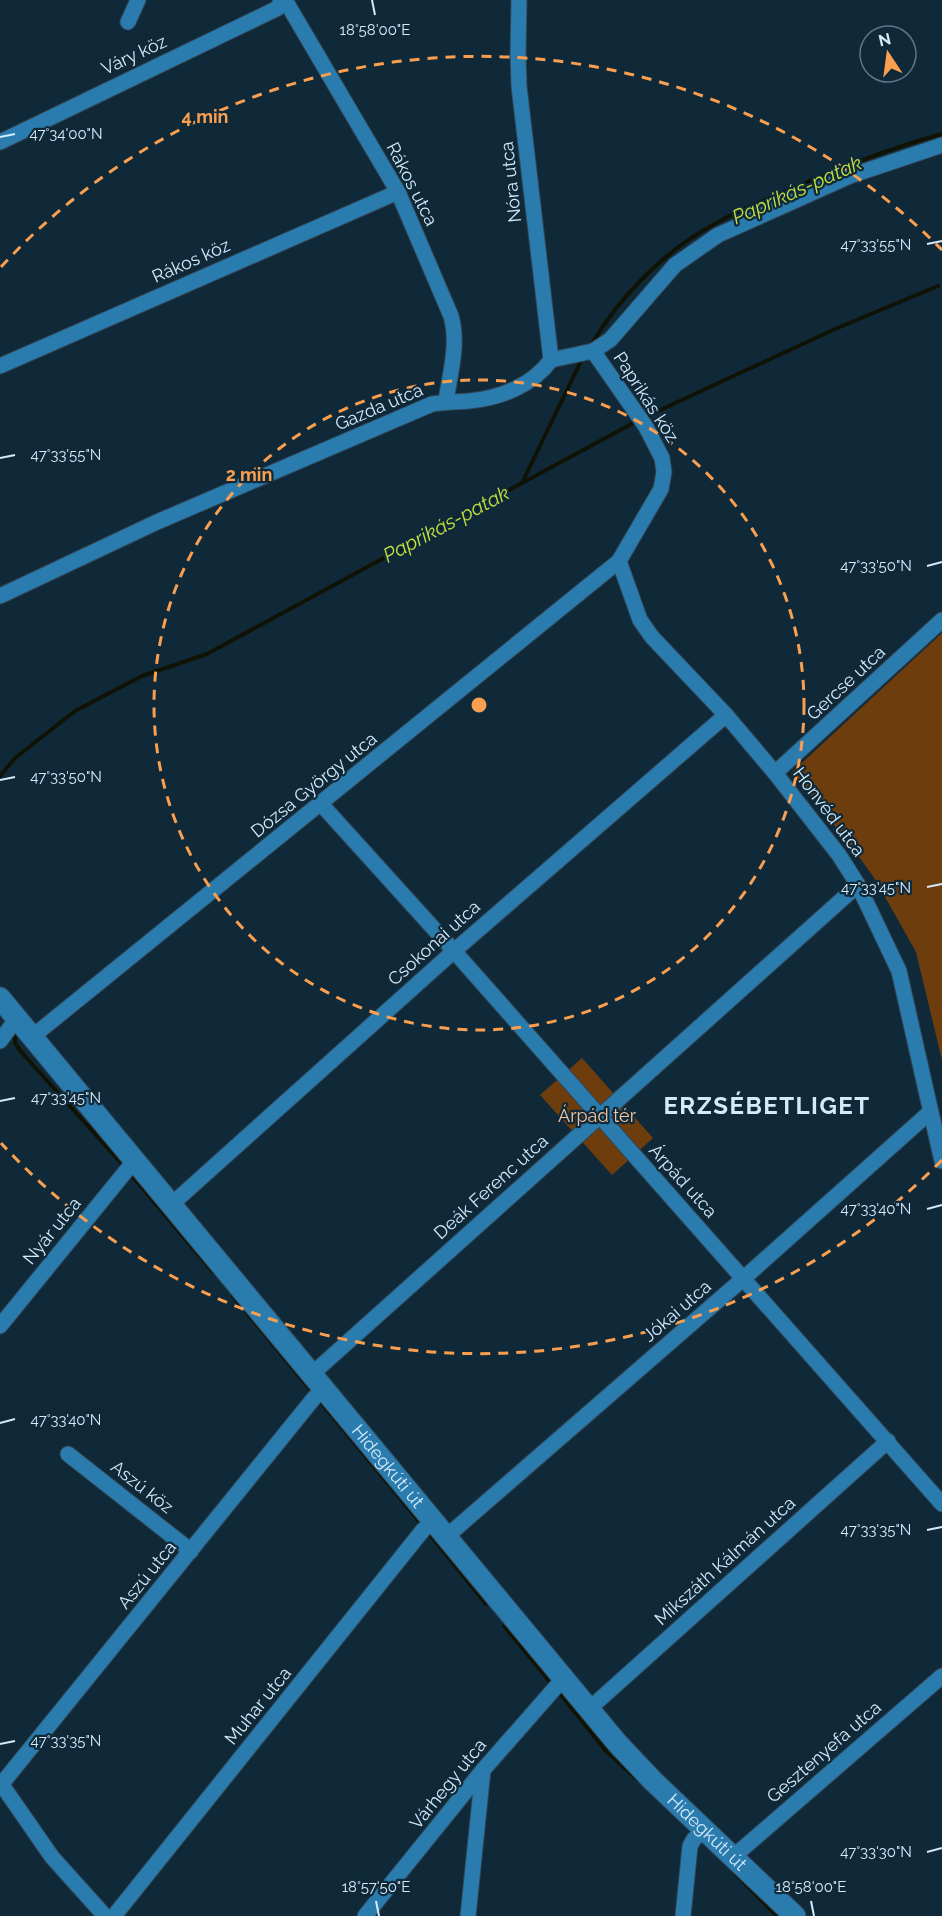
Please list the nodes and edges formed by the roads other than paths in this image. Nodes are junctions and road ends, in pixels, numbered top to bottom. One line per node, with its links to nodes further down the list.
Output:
1 (138, 0): 4 (street)
2 (283, 0): 5 (street, Váry köz); 7 (street, Rákos utca)
3 (519, 0): 9 (street, Nóra utca)
4 (128, 22)
5 (0, 142)
6 (942, 145): 8 (street)
7 (398, 192): 10 (street, Rákos köz); 11 (street, Rákos utca)
8 (586, 353): 9 (street); 12 (street, Paprikás köz)
9 (551, 360): 11 (street, Gazda utca)
10 (0, 366)
11 (446, 401): 13 (street, Gazda utca)
12 (619, 561): 15 (street, Honvéd utca); 17 (street, Dózsa György utca)
13 (0, 596)
14 (942, 620): 16 (street, Gercse utca)
15 (726, 715): 16 (street, Honvéd utca); 19 (street, Csokonai utca)
16 (775, 773): 18 (street, Honvéd utca)
17 (321, 804): 19 (street, Árpád utca); 22 (street, Dózsa György utca)
18 (858, 885): 24 (street, Honvéd utca); 25 (street, Deák Ferenc utca)
19 (454, 951): 25 (street, Árpád utca); 28 (street, Csokonai utca)
20 (0, 998): 21 (main road, Hidegkúti út)
21 (17, 1018): 22 (main road, Hidegkúti út); 23 (street)
22 (32, 1037): 27 (main road, Hidegkúti út)
23 (0, 1041)
24 (930, 1112): 26 (street, Honvéd utca); 29 (street, Jókai utca)
25 (599, 1116): 29 (street, Árpád utca); 31 (street, Deák Ferenc utca)
26 (942, 1161)
27 (130, 1166): 28 (main road, Hidegkúti út); 30 (street, Nyár utca)
28 (172, 1204): 31 (main road, Hidegkúti út)
29 (744, 1278): 32 (street, Árpád utca); 35 (street, Jókai utca)
30 (0, 1326)
31 (318, 1388): 35 (main road, Hidegkúti út); 36 (street, Aszú utca)
32 (888, 1441): 34 (street, Árpád utca); 39 (street, Mikszáth Kálmán utca)
33 (68, 1454): 36 (street, Aszú köz)
34 (942, 1504)
35 (433, 1529): 38 (main road, Hidegkúti út); 45 (street, Muhar utca)
36 (191, 1551): 41 (street, Aszú utca)
37 (942, 1676): 43 (street, Gesztenyefa utca)
38 (558, 1685): 39 (main road, Hidegkúti út); 40 (street, Várhegy utca)
39 (588, 1710): 42 (main road, Hidegkúti út)
40 (483, 1770): 46 (street, Várhegy utca); 47 (street)
41 (0, 1784): 44 (street)
42 (700, 1833): 43 (main road, Hidegkúti út); 48 (street)
43 (733, 1857): 49 (main road, Hidegkúti út)
44 (105, 1916)
45 (114, 1916)
46 (365, 1916)
47 (468, 1916)
48 (682, 1916)
49 (795, 1916)

